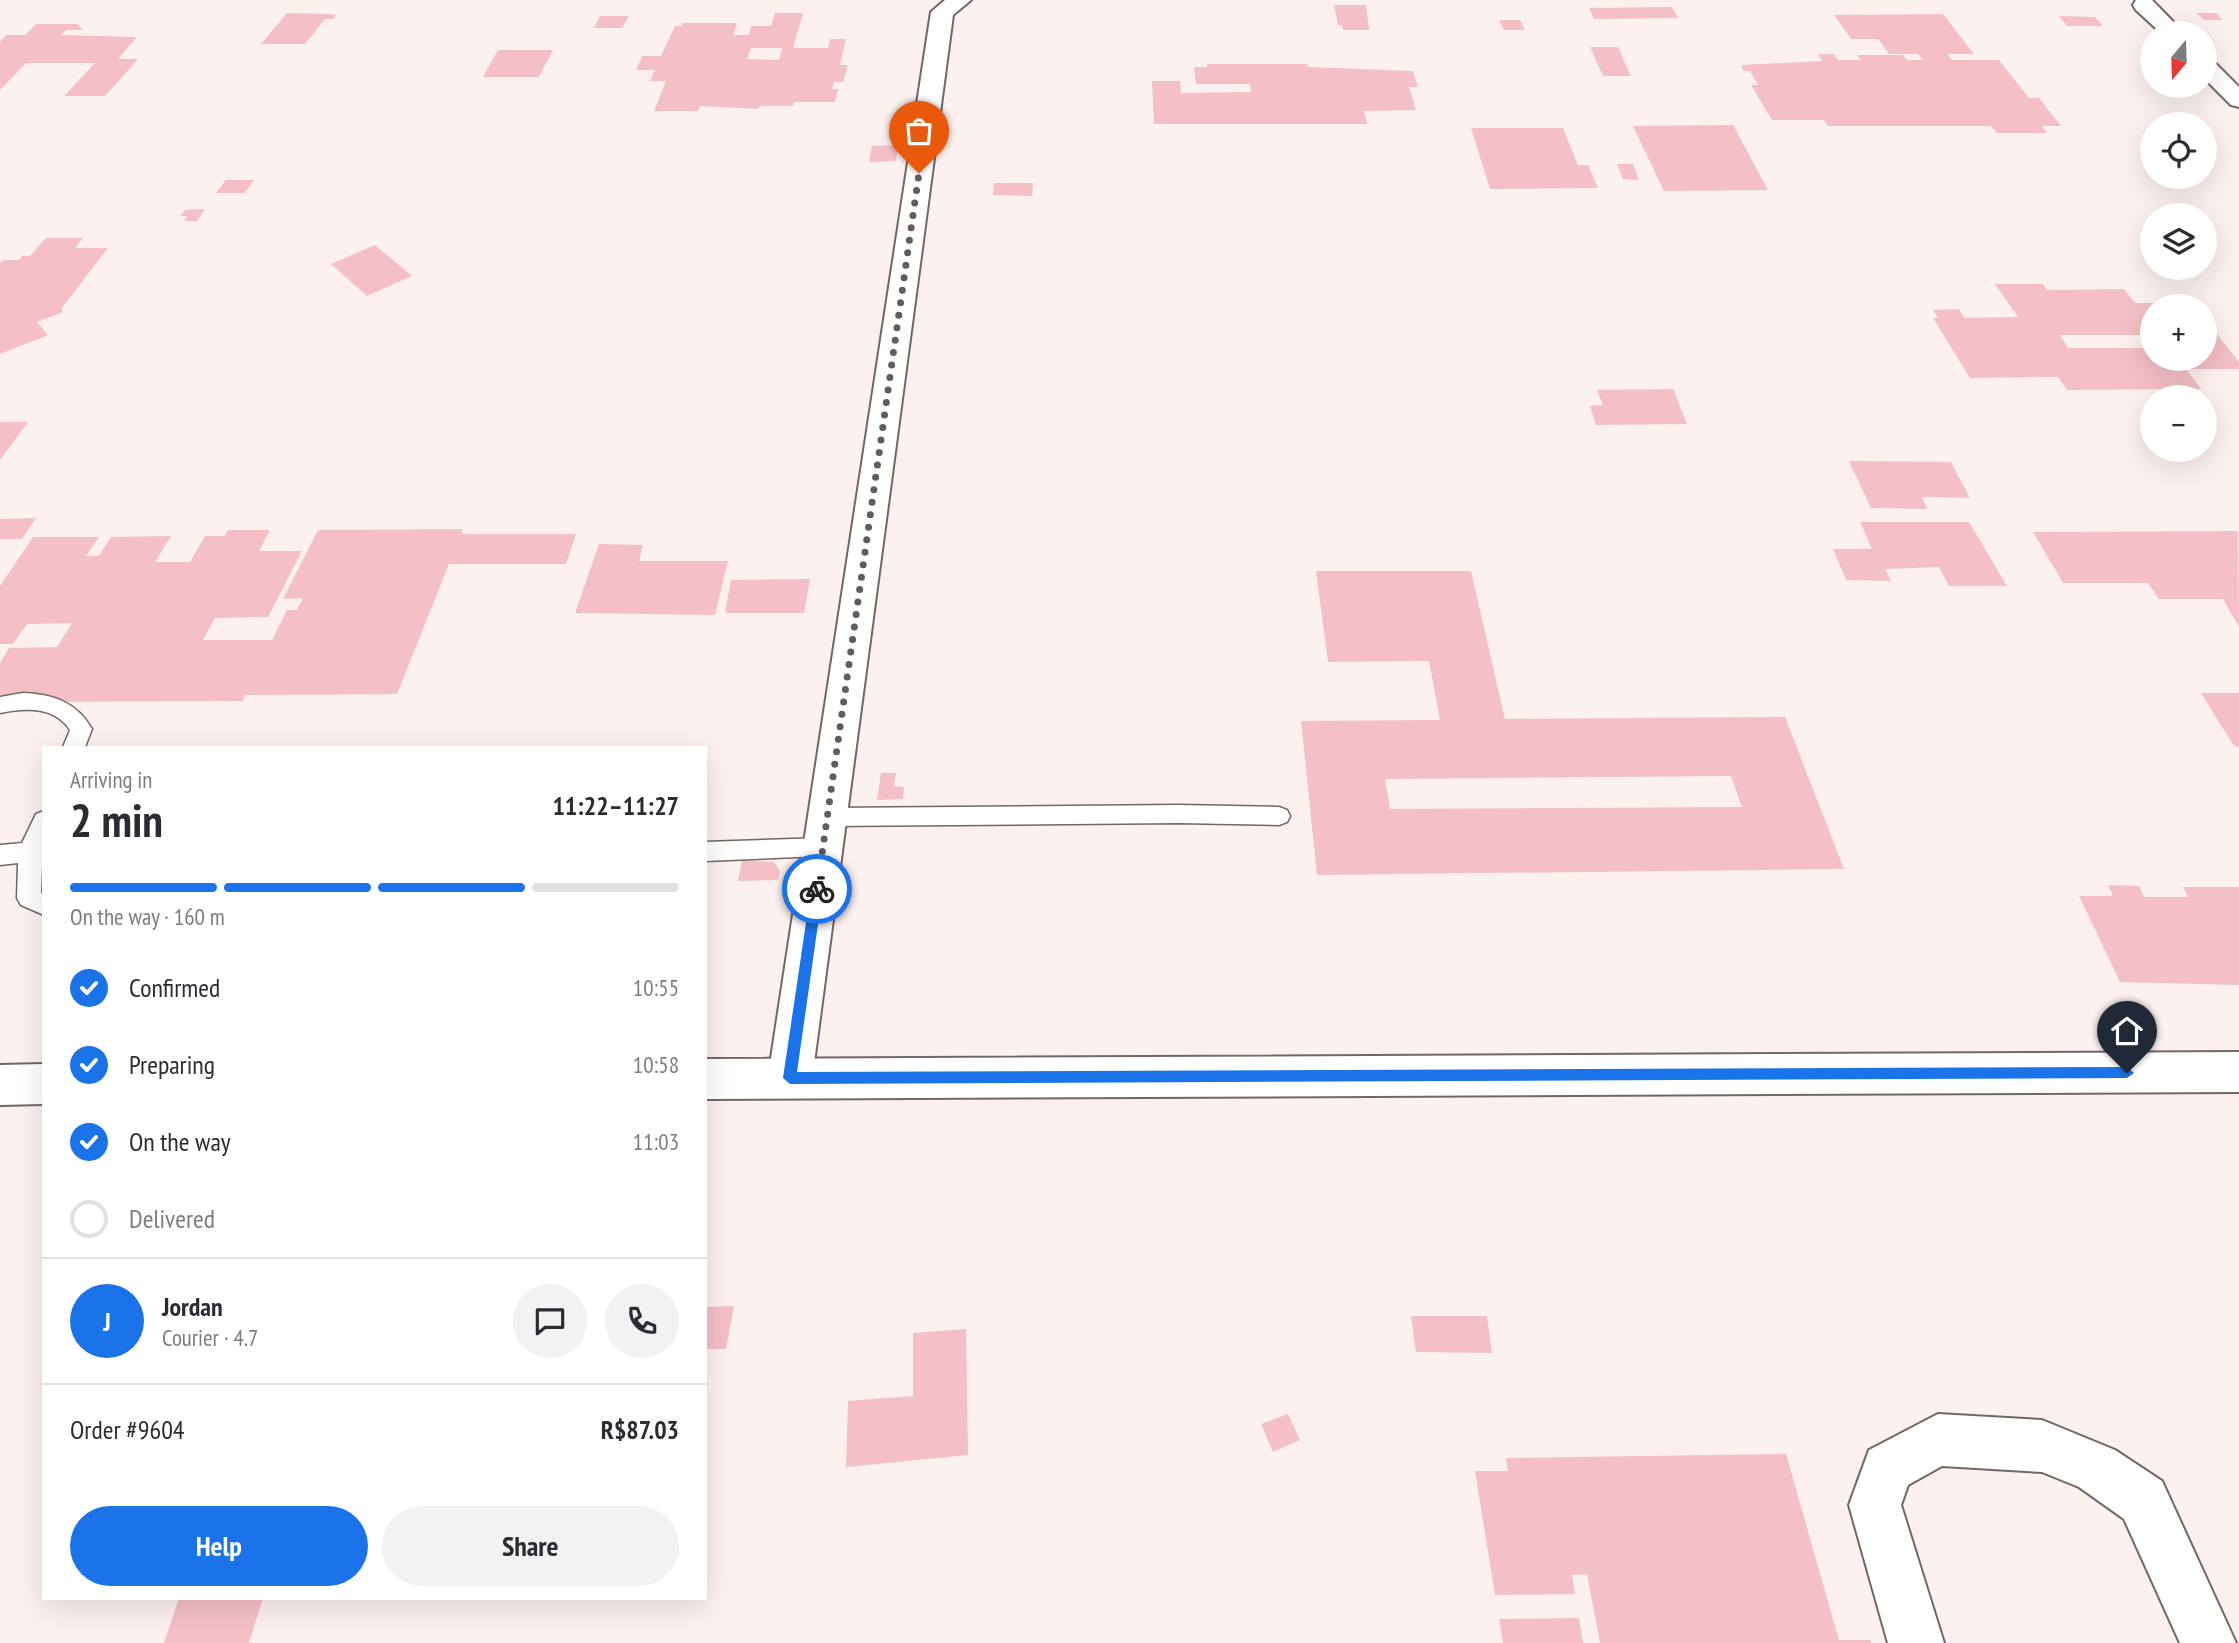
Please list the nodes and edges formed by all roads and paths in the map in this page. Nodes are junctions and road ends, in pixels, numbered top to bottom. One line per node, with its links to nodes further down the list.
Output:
1 (2169, 0): 3 (street)
2 (951, 6): 10 (street)
3 (2161, 21)
4 (2217, 78): 5 (street)
5 (2239, 100)
6 (0, 705): 7 (lane)
7 (74, 746)
8 (1279, 816): 10 (lane)
9 (42, 825): 11 (lane)
10 (826, 832): 12 (lane); 16 (street)
11 (30, 852): 13 (lane); 14 (lane)
12 (707, 852)
13 (0, 855)
14 (42, 904)
15 (2239, 1072): 16 (street)
16 (790, 1078): 17 (street)
17 (707, 1079)
18 (42, 1084): 19 (street)
19 (0, 1085)
20 (1916, 1643): 21 (street)
21 (2208, 1643)

